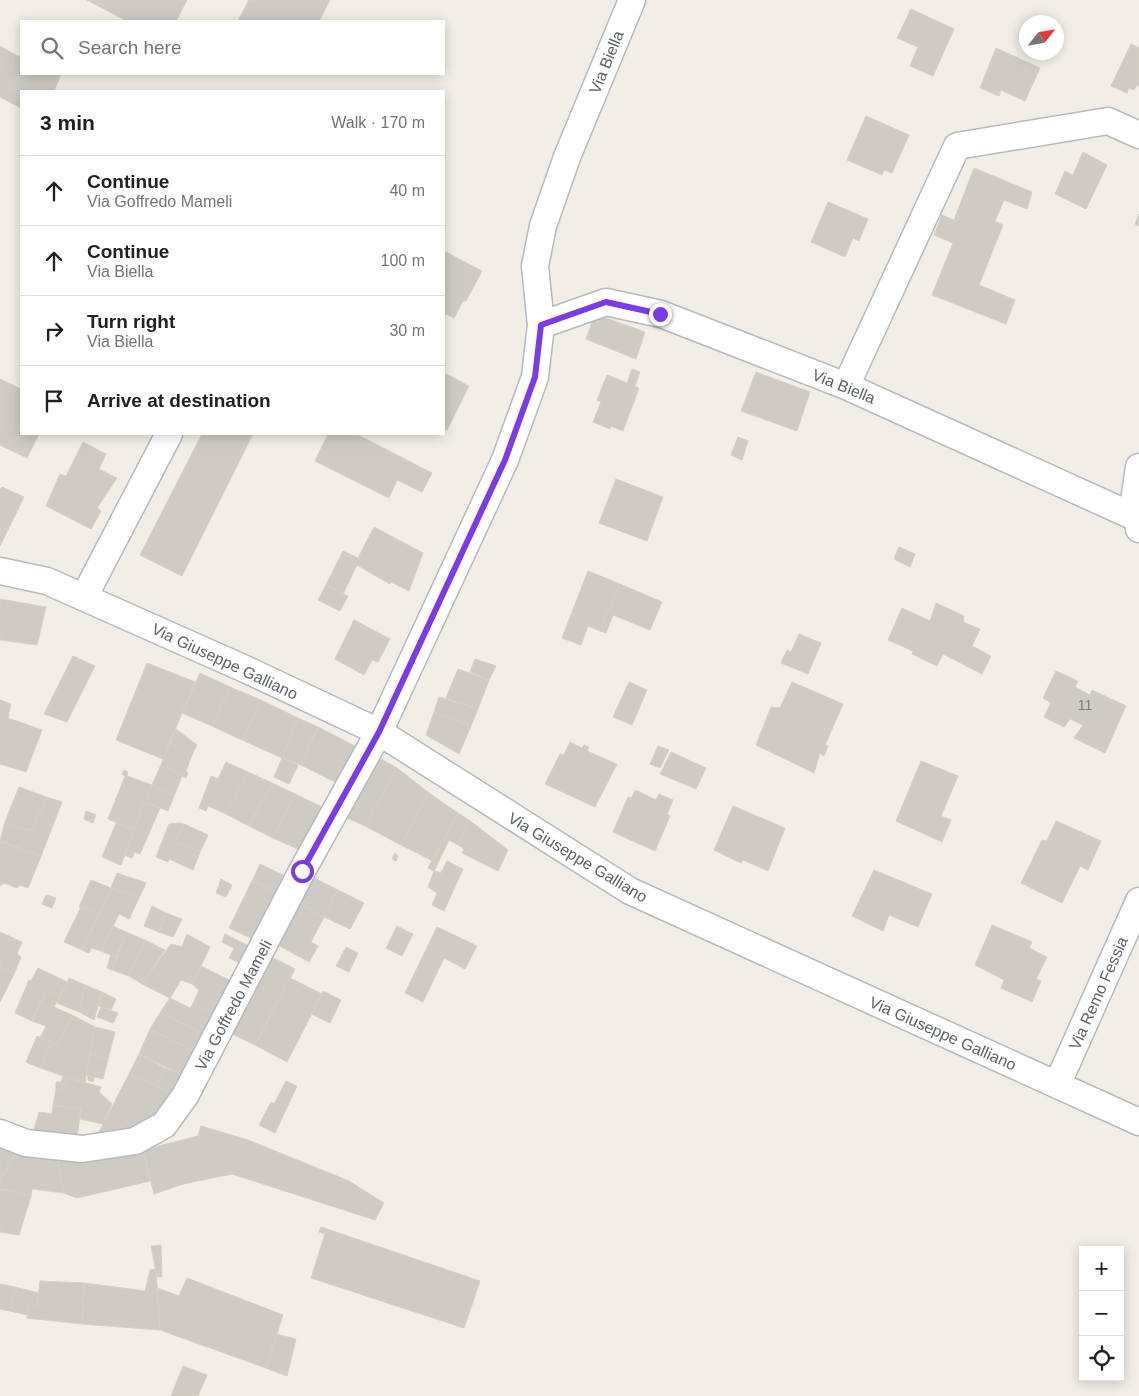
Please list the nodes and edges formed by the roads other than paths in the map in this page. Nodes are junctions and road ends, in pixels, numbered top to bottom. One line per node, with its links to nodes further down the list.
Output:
1 (632, 0): 3 (street, Via Biella)
2 (1139, 135): 4 (street)
3 (541, 325): 4 (street, Via Biella); 10 (street, Via Biella)
4 (846, 386): 7 (street, Via Biella)
5 (168, 435): 9 (street)
6 (1139, 467): 7 (street)
7 (1138, 523)
8 (0, 571): 9 (street, Via Giuseppe Galliano)
9 (84, 597): 10 (street, Via Giuseppe Galliano)
10 (379, 732): 12 (street, Via Giuseppe Galliano); 14 (street, Via Goffredo Mameli)
11 (1139, 901): 12 (street, Via Remo Fessia)
12 (1057, 1085): 13 (street, Via Giuseppe Galliano)
13 (1139, 1122)
14 (0, 1133)

